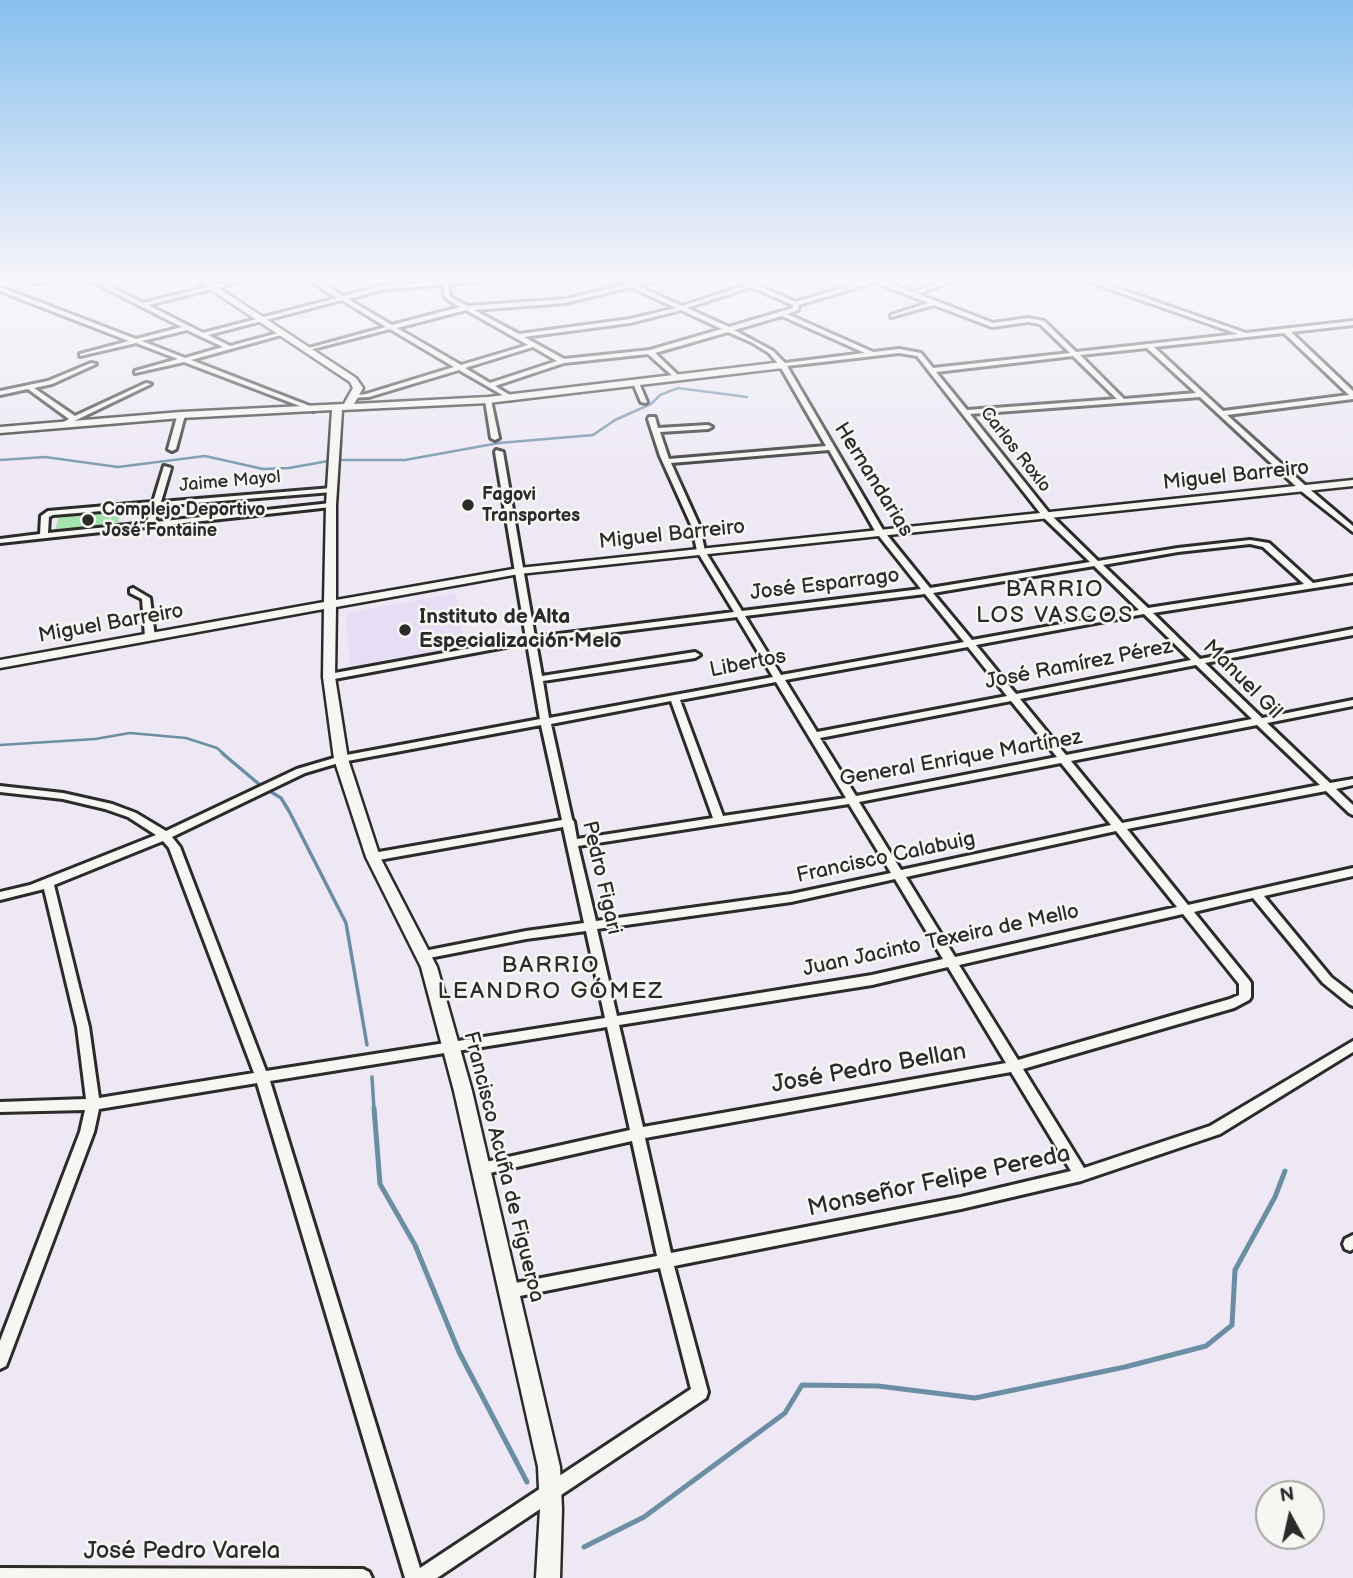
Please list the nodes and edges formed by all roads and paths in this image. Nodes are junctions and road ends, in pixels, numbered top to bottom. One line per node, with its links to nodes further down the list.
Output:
1 (650, 352): 28 (street)
2 (91, 353): 19 (street)
3 (165, 353): 21 (street)
4 (212, 353): 21 (street)
5 (311, 353): 36 (street)
6 (437, 353): 25 (street)
7 (509, 353): 25 (street)
8 (548, 353): 22 (street)
9 (644, 353): 22 (street)
10 (770, 353): 24 (street, Hernandarias)
11 (870, 353): 18 (street)
12 (885, 353): 18 (street, Carlos Roxlo)
13 (910, 353): 26 (street, Carlos Roxlo)
14 (1075, 353): 20 (street)
15 (1099, 353): 20 (street)
16 (1156, 353): 35 (street)
17 (1309, 353): 34 (street)
18 (873, 354): 24 (street)
19 (82, 355)
20 (1077, 355): 26 (street); 39 (street)
21 (184, 360): 27 (street); 42 (street)
22 (563, 361): 31 (street)
23 (93, 364): 32 (street)
24 (783, 365): 28 (street); 50 (street, Hernandarias)
25 (461, 367): 31 (street); 36 (street)
26 (933, 370): 43 (street, Carlos Roxlo)
27 (137, 372)
28 (678, 378): 29 (street)
29 (636, 383): 37 (street); 40 (street)
30 (148, 384): 46 (street)
31 (490, 385): 37 (street)
32 (31, 389): 33 (street); 46 (street)
33 (0, 393)
34 (1352, 393): 44 (street)
35 (1203, 395): 39 (street); 44 (street)
36 (353, 397): 41 (street)
37 (511, 398): 38 (street)
38 (488, 400): 41 (street); 49 (street)
39 (1122, 400): 43 (street)
40 (644, 402)
41 (342, 407): 42 (street); 57 (street, Francisco Acuña de Figueroa)
42 (313, 409): 45 (street)
43 (966, 412): 60 (street, Carlos Roxlo)
44 (1223, 414): 56 (street)
45 (181, 415): 46 (street); 51 (street)
46 (70, 421): 48 (street)
47 (708, 427): 53 (street)
48 (0, 430)
49 (495, 438)
50 (830, 448): 53 (street); 63 (street, Hernandarias)
51 (172, 449)
52 (499, 452): 68 (street, Pedro Figari)
53 (666, 461): 66 (street)
54 (167, 468): 58 (street)
55 (1353, 483): 56 (street, Miguel Barreiro)
56 (1304, 489): 60 (street, Miguel Barreiro); 62 (street)
57 (332, 490): 58 (street, Jaime Mayol); 59 (street, Francisco Acuña de Figueroa)
58 (156, 503): 61 (street); 64 (street, Jaime Mayol)
59 (331, 505): 61 (street); 73 (street, Francisco Acuña de Figueroa)
60 (1046, 516): 63 (street, Miguel Barreiro); 67 (street, Manuel Gil)
61 (150, 524): 64 (street)
62 (1353, 530)
63 (878, 531): 66 (street, Miguel Barreiro); 72 (street, Hernandarias)
64 (44, 536): 65 (street)
65 (0, 541)
66 (701, 551): 68 (street, Miguel Barreiro); 75 (street)
67 (1094, 563): 70 (street, José Esparrago); 72 (street, José Esparrago); 74 (street, Manuel Gil)
68 (519, 571): 73 (street, Miguel Barreiro); 78 (street, Pedro Figari)
69 (1353, 579): 70 (street, Libertos)
70 (1310, 585): 74 (street, Libertos)
71 (133, 591): 77 (street)
72 (927, 591): 75 (street, José Esparrago); 79 (street, Hernandarias)
73 (329, 604): 77 (street, Miguel Barreiro); 83 (street, Francisco Acuña de Figueroa)
74 (1147, 611): 79 (street, Libertos); 81 (street, Manuel Gil)
75 (738, 613): 78 (street, José Esparrago); 84 (street)
76 (1353, 632): 81 (street, José Ramírez Pérez)
77 (150, 637): 82 (street, Miguel Barreiro)
78 (531, 640): 83 (street, José Esparrago); 85 (street, Pedro Figari)
79 (967, 643): 84 (street, Libertos); 87 (street, Hernandarias)
80 (695, 655): 85 (street)
81 (1198, 662): 87 (street, José Ramírez Pérez); 90 (street, Manuel Gil)
82 (0, 663)
83 (329, 677): 92 (street, Francisco Acuña de Figueroa)
84 (778, 678): 86 (street, Libertos); 91 (street)
85 (538, 679): 89 (street, Pedro Figari)
86 (674, 697): 89 (street, Libertos); 99 (street)
87 (1011, 698): 91 (street, José Ramírez Pérez); 93 (street, Hernandarias)
88 (1353, 704): 90 (street, General Enrique Martínez)
89 (545, 720): 92 (street, Libertos); 100 (street, Pedro Figari)
90 (1259, 722): 93 (street, General Enrique Martínez); 95 (street, Manuel Gil)
91 (813, 736): 97 (street)
92 (341, 758): 102 (street, Libertos); 104 (street, Francisco Acuña de Figueroa)
93 (1063, 760): 97 (street, General Enrique Martínez); 101 (street, Hernandarias)
94 (1353, 782): 95 (street, Francisco Calabuig)
95 (1328, 787): 98 (street, Manuel Gil); 101 (street, Francisco Calabuig)
96 (0, 789): 102 (street)
97 (852, 800): 99 (street, General Enrique Martínez); 106 (street)
98 (1353, 811)
99 (719, 821): 103 (street, General Enrique Martínez)
100 (569, 822): 103 (street, Pedro Figari); 104 (street)
101 (1120, 827): 106 (street, Francisco Calabuig); 110 (street, Hernandarias)
102 (165, 836): 107 (street, Libertos); 120 (street)
103 (573, 843): 111 (street, Pedro Figari)
104 (373, 857): 112 (street, Francisco Acuña de Figueroa)
105 (1353, 872): 108 (street, Juan Jacinto Texeira de Mello)
106 (897, 875): 111 (street, Francisco Calabuig); 113 (street)
107 (48, 883): 109 (street, Libertos); 121 (street)
108 (1255, 893): 110 (street, Juan Jacinto Texeira de Mello); 115 (street)
109 (0, 895)
110 (1185, 908): 113 (street, Juan Jacinto Texeira de Mello); 114 (street, Hernandarias)
111 (592, 925): 112 (street, Francisco Calabuig); 116 (street, Pedro Figari)
112 (424, 956): 118 (street, Francisco Acuña de Figueroa)
113 (949, 961): 116 (street, Juan Jacinto Texeira de Mello); 119 (street)
114 (1245, 983): 119 (street, José Pedro Bellan)
115 (1353, 1001)
116 (614, 1021): 118 (street, Juan Jacinto Texeira de Mello); 123 (street, Pedro Figari)
117 (1353, 1046): 125 (street, Monseñor Felipe Pereda)
118 (451, 1049): 120 (street, Juan Jacinto Texeira de Mello); 124 (street, Francisco Acuña de Figueroa)
119 (1016, 1066): 123 (street, José Pedro Bellan); 125 (street)
120 (262, 1078): 121 (street, Juan Jacinto Texeira de Mello); 132 (street)
121 (93, 1104): 122 (street, Juan Jacinto Texeira de Mello); 128 (street)
122 (0, 1107)
123 (638, 1134): 124 (street, José Pedro Bellan); 126 (street, Pedro Figari)
124 (481, 1169): 127 (street, Francisco Acuña de Figueroa)
125 (1081, 1175): 126 (street, Monseñor Felipe Pereda)
126 (666, 1262): 127 (street, Monseñor Felipe Pereda); 129 (street, Pedro Figari)
127 (510, 1291): 129 (street, Francisco Acuña de Figueroa)
128 (0, 1361)
129 (550, 1491): 133 (street); 134 (street, Francisco Acuña de Figueroa)
130 (0, 1577): 131 (street, José Pedro Varela)
131 (363, 1578)
132 (414, 1578)
133 (421, 1578)
134 (548, 1578)

